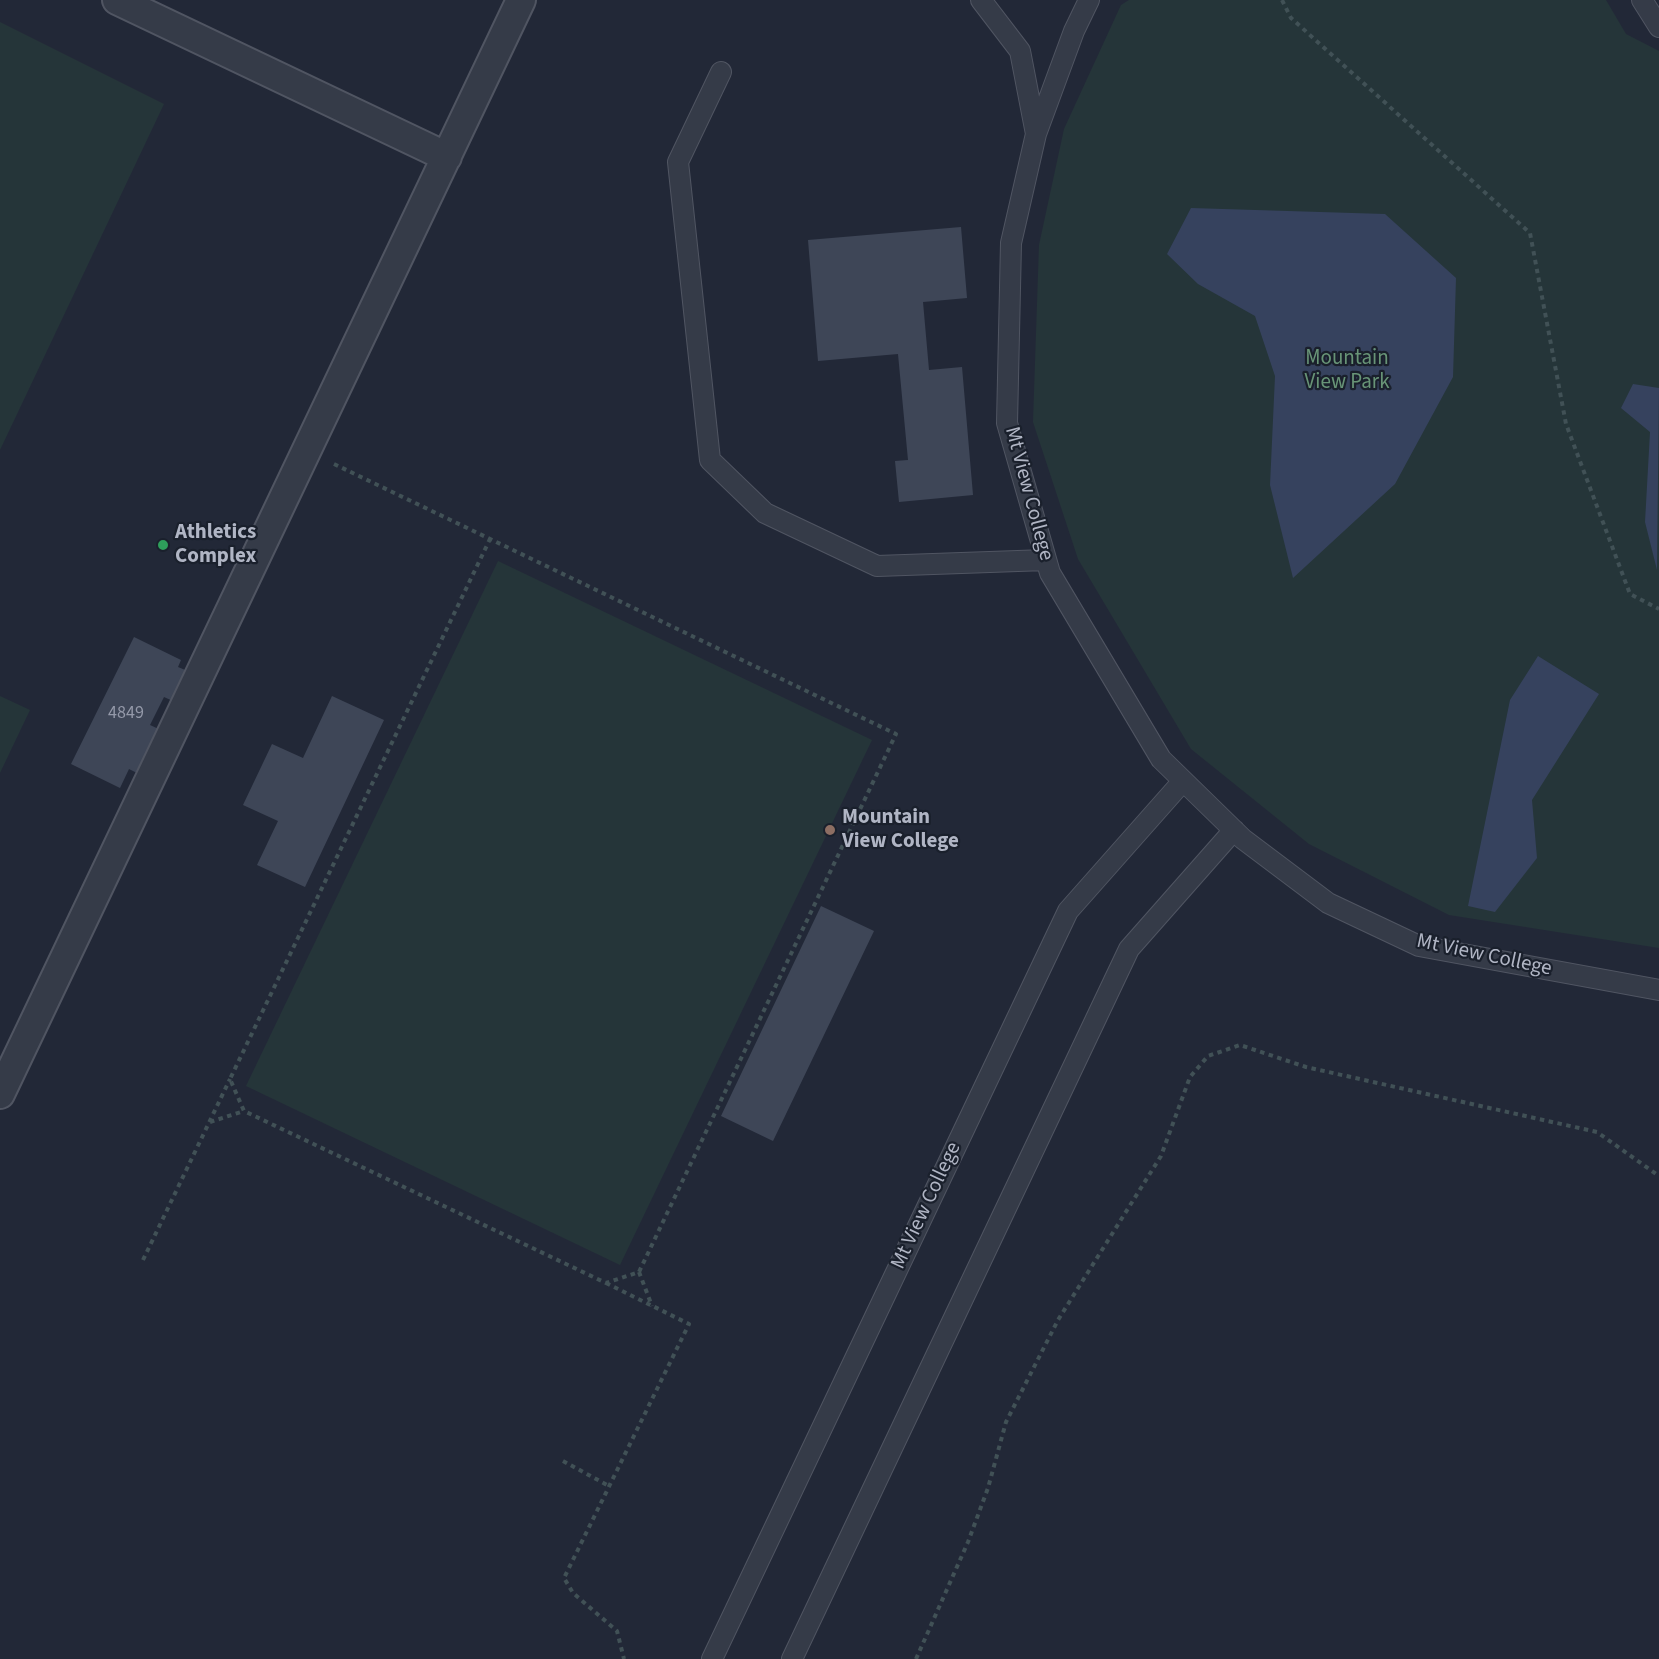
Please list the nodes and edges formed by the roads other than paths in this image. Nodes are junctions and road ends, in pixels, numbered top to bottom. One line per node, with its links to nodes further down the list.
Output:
1 (117, 0): 9 (street)
2 (521, 0): 9 (street)
3 (981, 0): 8 (lane, Mt View College)
4 (1089, 0): 8 (lane, Mt View College)
5 (1642, 0): 6 (lane)
6 (1659, 27)
7 (721, 72): 10 (lane)
8 (1036, 134): 10 (lane, Mt View College)
9 (447, 157): 14 (street)
10 (1046, 560): 11 (lane, Mt View College)
11 (1183, 781): 12 (lane, Mt View College); 15 (lane, Mt View College)
12 (1233, 830): 13 (lane, Mt View College); 16 (lane)
13 (1659, 990)
14 (0, 1094)
15 (712, 1659)
16 (792, 1659)

